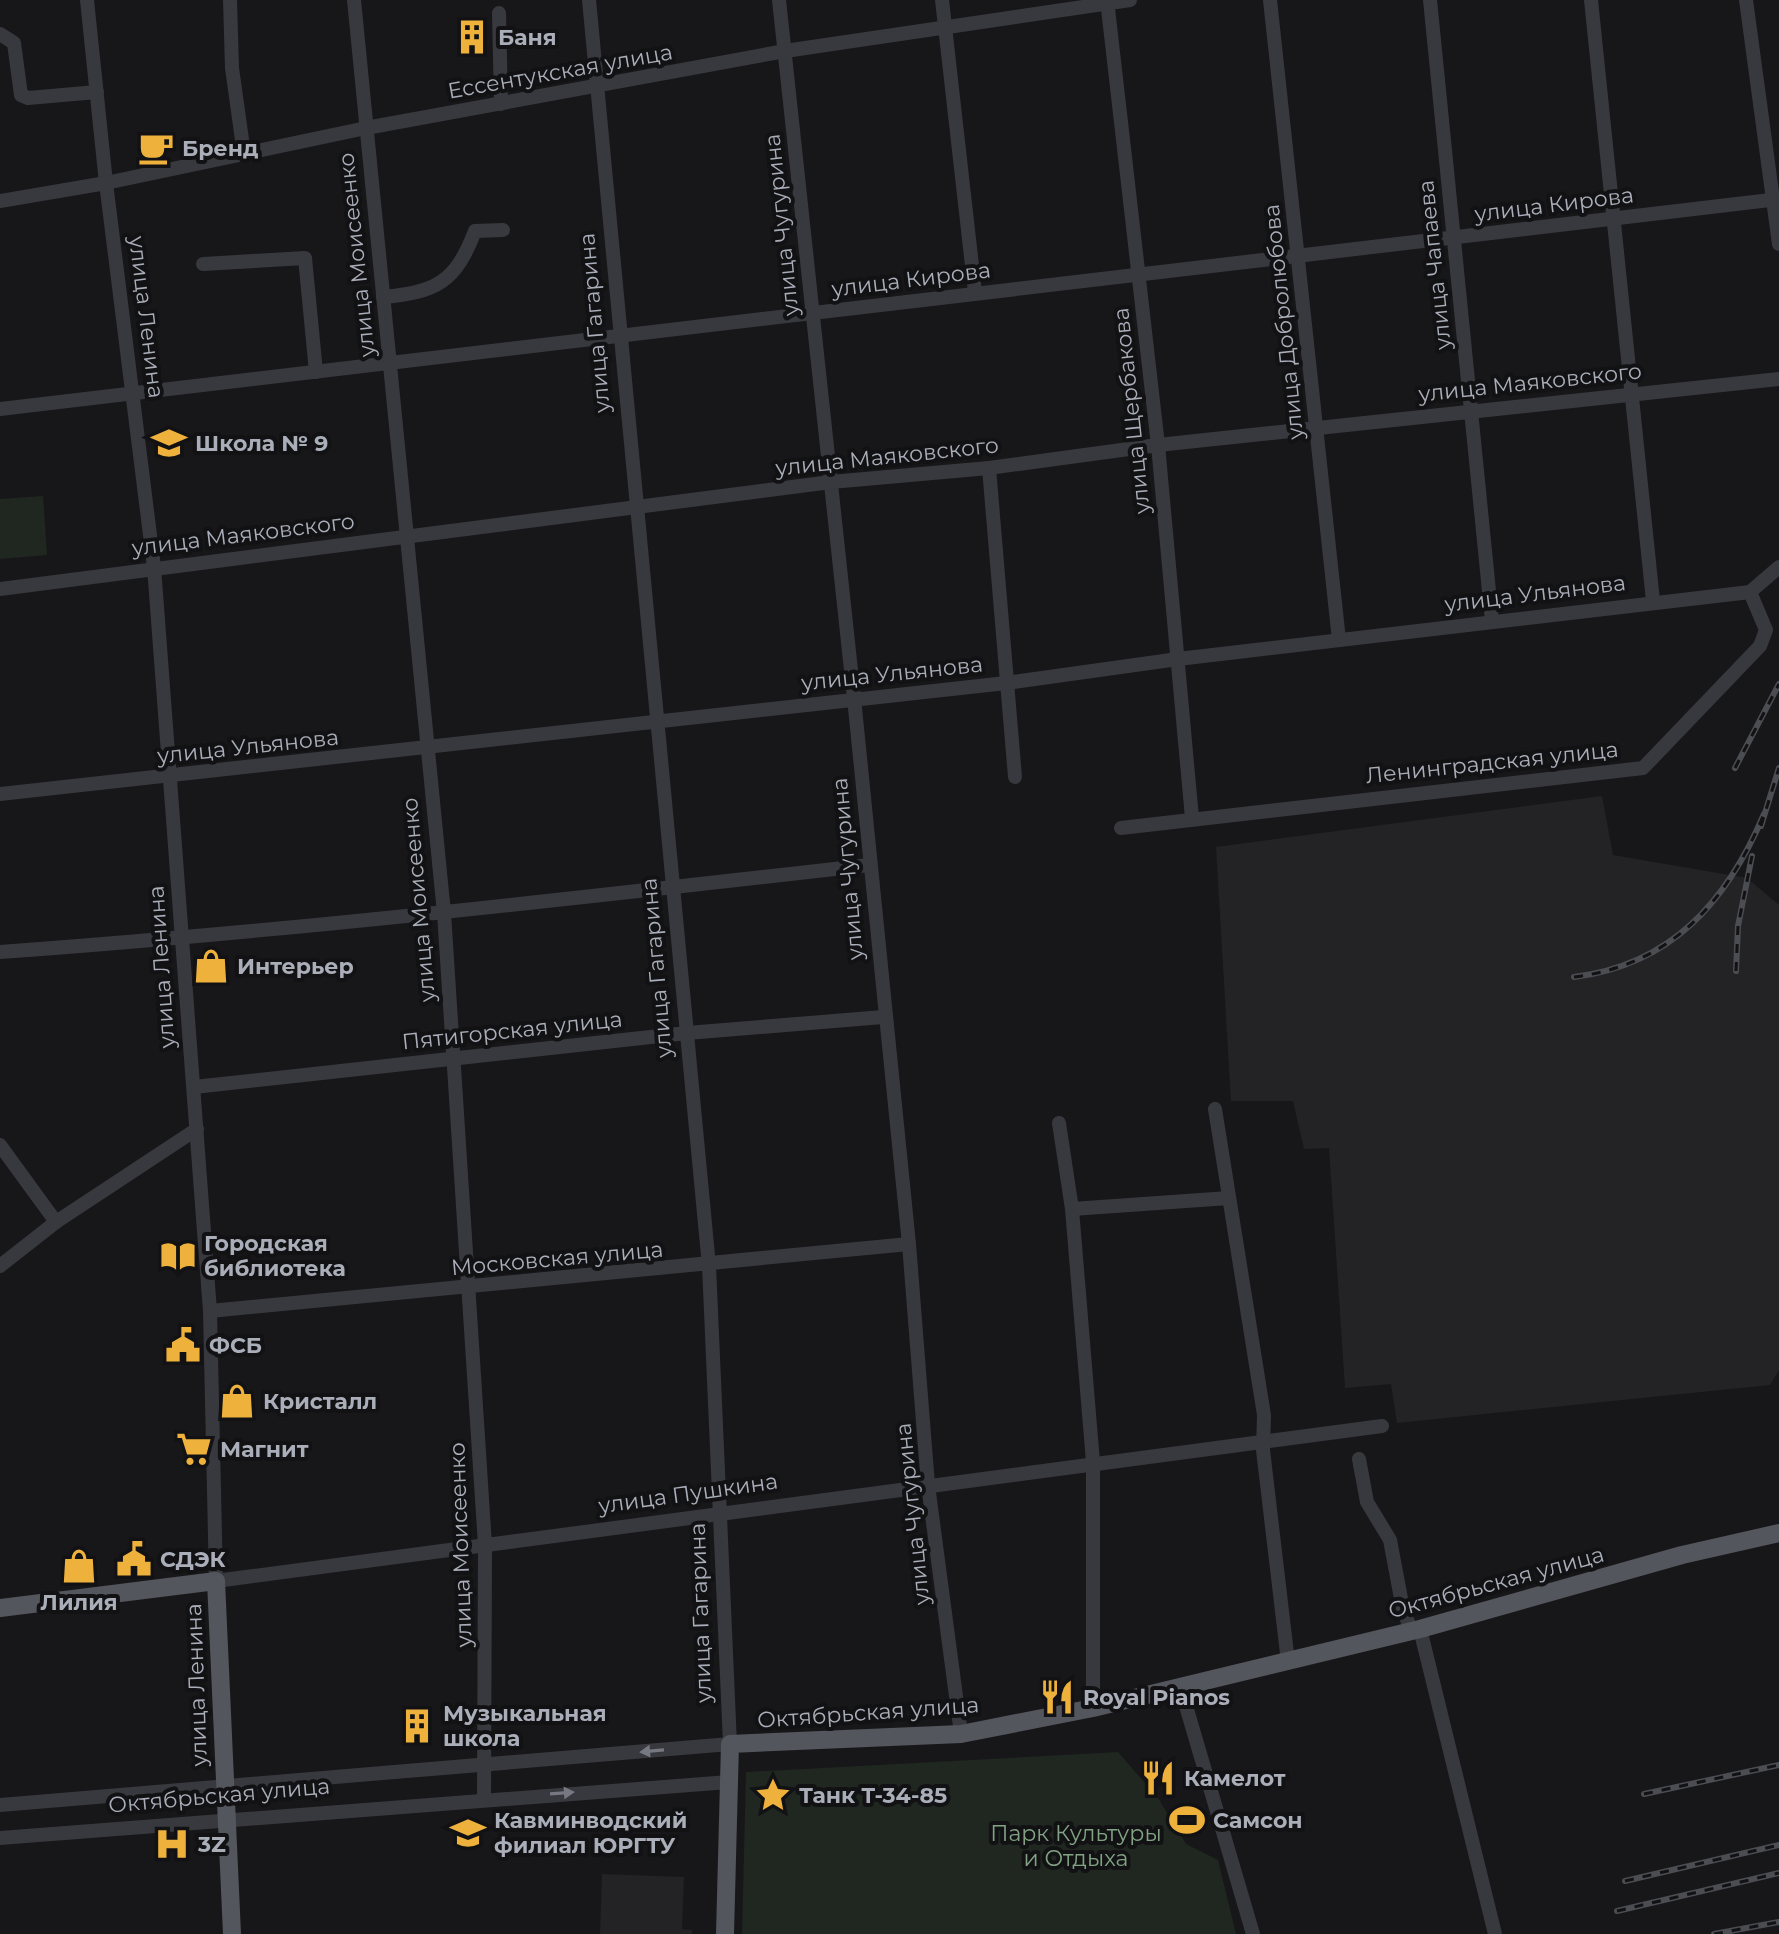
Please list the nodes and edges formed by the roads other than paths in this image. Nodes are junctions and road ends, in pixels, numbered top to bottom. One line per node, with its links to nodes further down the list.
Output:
1 (87, 0): 18 (street, улица Ленина)
2 (230, 0): 21 (street)
3 (354, 0): 20 (street, улица Моисеенко)
4 (589, 0): 17 (street, улица Гагарина)
5 (779, 0): 16 (street, улица Чугурина)
6 (942, 0): 14 (street)
7 (1130, 0): 12 (street, Ессентукская улица)
8 (1270, 0): 29 (street, улица Добролюбова)
9 (1430, 0): 27 (street, улица Чапаева)
10 (1591, 0): 25 (street)
11 (1746, 0): 23 (street)
12 (1108, 1): 14 (street, Ессентукская улица); 31 (street, улица Щербакова)
13 (499, 13): 19 (street)
14 (945, 27): 16 (street, Ессентукская улица); 32 (street)
15 (0, 34): 18 (street)
16 (785, 51): 17 (street, Ессентукская улица); 34 (street, улица Чугурина)
17 (596, 87): 19 (street, Ессентукская улица); 35 (street, улица Гагарина)
18 (97, 92): 22 (street, улица Ленина)
19 (501, 104): 20 (street, Ессентукская улица)
20 (366, 128): 21 (street, Ессентукская улица); 33 (street, улица Моисеенко)
21 (244, 154): 22 (street, Ессентукская улица)
22 (106, 183): 24 (street, Ессентукская улица); 40 (street, улица Ленина)
23 (1776, 200): 25 (street, улица Кирова); 28 (street)
24 (0, 201)
25 (1614, 219): 27 (street, улица Кирова); 39 (street)
26 (503, 230): 33 (street)
27 (1454, 238): 29 (street, улица Кирова); 42 (street, улица Чапаева)
28 (1779, 244)
29 (1298, 257): 31 (street, улица Кирова); 43 (street, улица Добролюбова)
30 (203, 264): 37 (street)
31 (1139, 276): 32 (street, улица Кирова); 44 (street, улица Щербакова)
32 (975, 292): 34 (street, улица Кирова)
33 (383, 297): 36 (street, улица Моисеенко)
34 (813, 314): 35 (street, улица Кирова); 46 (street, улица Чугурина)
35 (619, 337): 36 (street, улица Кирова); 47 (street, улица Гагарина)
36 (389, 364): 37 (street, улица Кирова); 48 (street, улица Моисеенко)
37 (316, 372): 40 (street, улица Кирова)
38 (1779, 379): 39 (street, улица Маяковского)
39 (1632, 393): 42 (street, улица Маяковского); 53 (street)
40 (132, 394): 41 (street, улица Кирова); 49 (street, улица Ленина)
41 (0, 409)
42 (1471, 411): 43 (street, улица Маяковского); 54 (street, улица Чапаева)
43 (1317, 428): 44 (street, улица Маяковского); 55 (street, улица Добролюбова)
44 (1158, 445): 45 (street, улица Маяковского); 56 (street, улица Щербакова)
45 (989, 468): 46 (street, улица Маяковского); 57 (street)
46 (831, 482): 47 (street, улица Маяковского); 58 (street, улица Чугурина)
47 (635, 508): 48 (street, улица Маяковского); 59 (street, улица Гагарина)
48 (406, 536): 49 (street, улица Маяковского); 60 (street, улица Моисеенко)
49 (154, 567): 51 (street, улица Маяковского); 61 (street, улица Ленина)
50 (1779, 567): 52 (street)
51 (0, 589)
52 (1750, 592): 53 (street, улица Ульянова); 64 (street, Ленинградская улица)
53 (1653, 601): 54 (street, улица Ульянова)
54 (1492, 621): 55 (street, улица Ульянова)
55 (1339, 640): 56 (street, улица Ульянова)
56 (1178, 659): 57 (street, улица Ульянова); 64 (street, улица Щербакова)
57 (1006, 683): 58 (street, улица Ульянова); 62 (street)
58 (854, 698): 59 (street, улица Ульянова); 66 (street, улица Чугурина)
59 (656, 721): 60 (street, улица Ульянова); 67 (street, улица Гагарина)
60 (427, 748): 61 (street, улица Ульянова); 68 (street, улица Моисеенко)
61 (171, 777): 63 (street, улица Ульянова); 69 (street, улица Ленина)
62 (1015, 777)
63 (0, 794)
64 (1192, 818): 65 (street, Ленинградская улица)
65 (1121, 828)
66 (869, 865): 67 (street); 71 (street, улица Чугурина)
67 (673, 888): 68 (street); 72 (street, улица Гагарина)
68 (444, 913): 69 (street); 73 (street, улица Моисеенко)
69 (183, 939): 70 (street); 74 (street, улица Ленина)
70 (0, 952)
71 (883, 1017): 72 (street, Пятигорская улица); 82 (street, улица Чугурина)
72 (687, 1033): 73 (street, Пятигорская улица); 84 (street, улица Гагарина)
73 (453, 1060): 74 (street, Пятигорская улица); 85 (street, улица Моисеенко)
74 (194, 1087): 77 (street, улица Ленина)
75 (1215, 1109): 79 (street)
76 (1059, 1123): 80 (street)
77 (197, 1129): 81 (street); 86 (street, улица Ленина)
78 (0, 1145): 81 (street)
79 (1229, 1198): 80 (street); 88 (street)
80 (1072, 1209): 90 (street)
81 (56, 1222): 83 (street)
82 (909, 1244): 84 (street, Московская улица); 91 (street, улица Чугурина)
83 (0, 1266)
84 (709, 1266): 85 (street, Московская улица); 92 (street, улица Гагарина)
85 (470, 1288): 86 (street, Московская улица); 94 (street, улица Моисеенко)
86 (210, 1311): 95 (street, улица Ленина)
87 (1382, 1426): 88 (street, улица Пушкина)
88 (1264, 1440): 90 (street, улица Пушкина); 98 (street)
89 (1359, 1459): 97 (street)
90 (1093, 1462): 91 (street, улица Пушкина); 100 (street)
91 (928, 1485): 92 (street, улица Пушкина); 101 (street, улица Чугурина)
92 (720, 1513): 94 (street, улица Пушкина); 102 (street, улица Гагарина)
93 (1779, 1533): 97 (main road, Октябрьская улица)
94 (485, 1545): 95 (street, улица Пушкина); 103 (street, улица Моисеенко)
95 (216, 1581): 96 (main road, улица Пушкина); 105 (main road, улица Ленина)
96 (0, 1608)
97 (1415, 1630): 98 (main road, Октябрьская улица); 113 (street)
98 (1288, 1662): 99 (main road, Октябрьская улица)
99 (1181, 1689): 100 (main road, Октябрьская улица); 112 (street)
100 (1093, 1708): 101 (main road, Октябрьская улица)
101 (961, 1734): 102 (main road, Октябрьская улица)
102 (730, 1744): 103 (street, Октябрьская улица, one-way to 103); 104 (main road, улица Гагарина)
103 (484, 1764): 105 (street, Октябрьская улица); 106 (street, улица Моисеенко)
104 (729, 1782): 106 (street, Октябрьская улица, one-way to 104); 111 (main road, улица Гагарина)
105 (223, 1785): 107 (street, Октябрьская улица); 108 (main road, улица Ленина)
106 (484, 1799): 108 (street, Октябрьская улица)
107 (0, 1804)
108 (225, 1818): 109 (street, Октябрьская улица); 110 (main road, улица Ленина)
109 (0, 1838)
110 (232, 1934)
111 (725, 1934)
112 (1253, 1934)
113 (1495, 1934)

